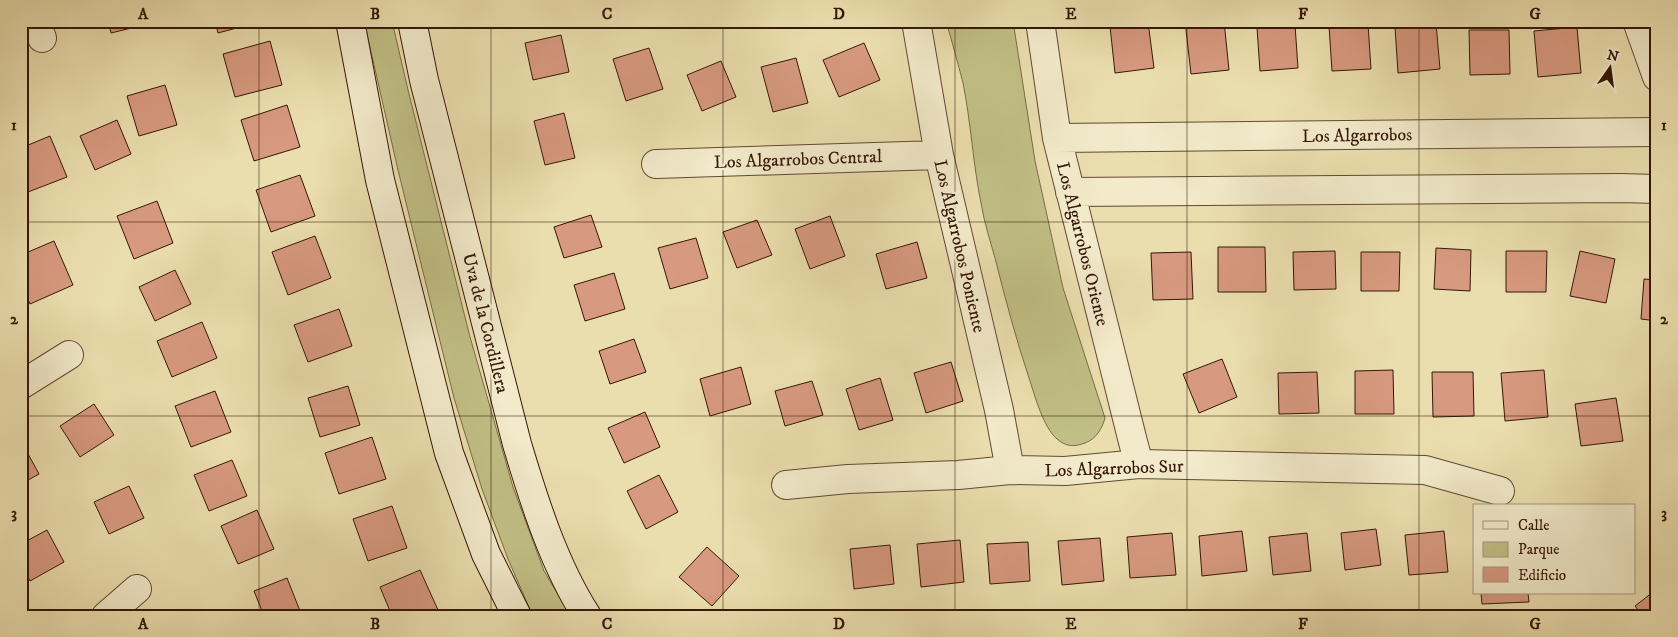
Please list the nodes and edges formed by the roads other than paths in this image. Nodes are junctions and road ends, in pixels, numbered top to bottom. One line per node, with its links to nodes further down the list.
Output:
1 (350, 21): 21 (street)
2 (412, 21): 22 (street, Uva de la Cordillera)
3 (916, 21): 9 (street, Los Algarrobos Poniente)
4 (1040, 21): 8 (street, Los Algarrobos Oriente)
5 (1637, 21): 6 (street)
6 (1657, 78)
7 (1657, 132): 8 (street, Los Algarrobos)
8 (1057, 138): 12 (street, Los Algarrobos Oriente)
9 (939, 155): 10 (street, Los Algarrobos Central); 16 (street, Los Algarrobos Poniente)
10 (656, 164)
11 (1657, 189): 12 (street)
12 (1070, 192): 15 (street, Los Algarrobos Oriente)
13 (69, 355): 14 (street)
14 (21, 385)
15 (1140, 464): 16 (street, Los Algarrobos Sur); 18 (street, Los Algarrobos Sur)
16 (1010, 470): 17 (street, Los Algarrobos Sur)
17 (786, 485)
18 (1500, 490)
19 (137, 589): 20 (street)
20 (106, 616)
21 (517, 616)
22 (587, 616)

